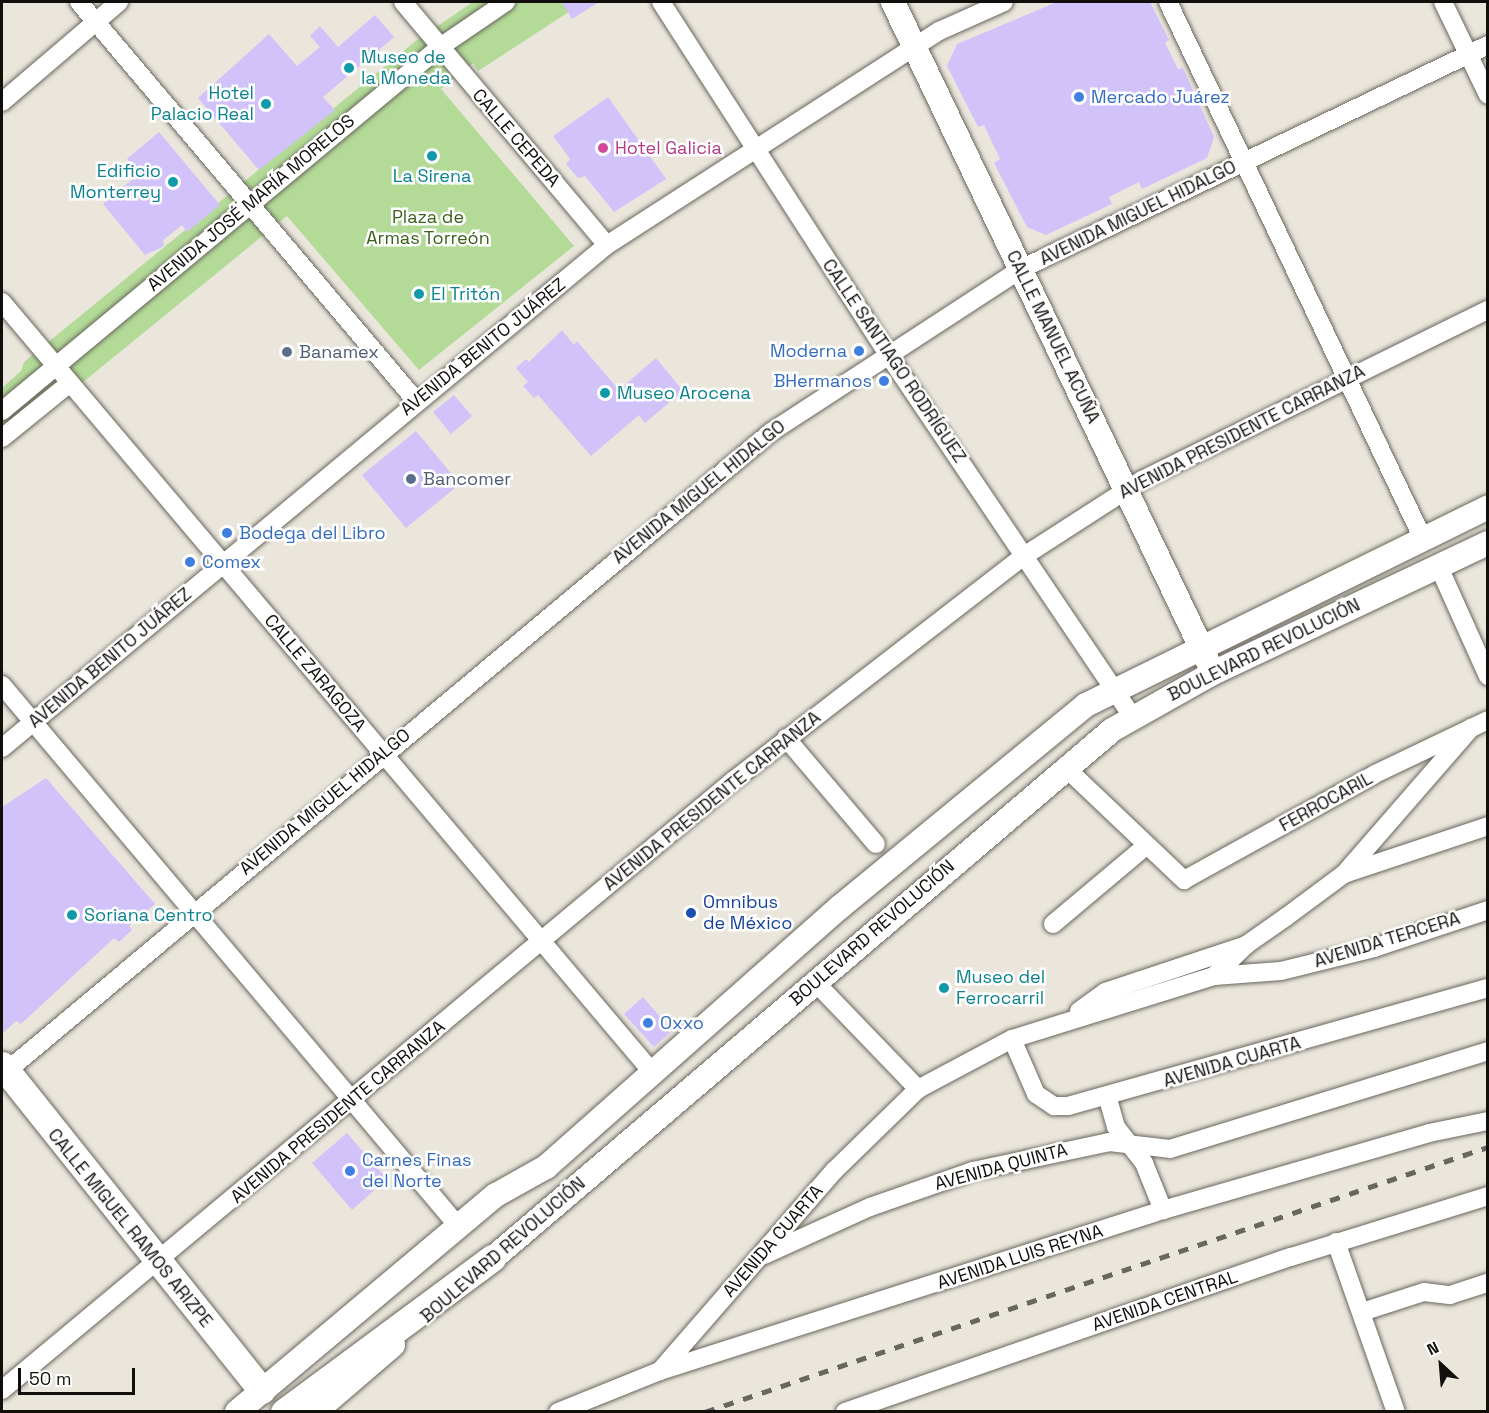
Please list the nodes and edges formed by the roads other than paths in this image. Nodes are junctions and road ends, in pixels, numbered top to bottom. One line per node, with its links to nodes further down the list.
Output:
1 (79, 2): 10 (street)
2 (119, 2): 10 (street)
3 (403, 2): 12 (street, CALLE CEPEDA)
4 (506, 2): 12 (street, AVENIDA JOSÉ MARÍA MORELOS)
5 (661, 2): 17 (street, CALLE SANTIAGO RODRÍGUEZ)
6 (892, 2): 13 (main road, CALLE MANUEL ACUÑA)
7 (1004, 2): 13 (street, AVENIDA BENITO JUÁREZ)
8 (1168, 2): 18 (street)
9 (1443, 2): 14 (street)
10 (95, 21): 16 (street); 19 (street)
11 (1488, 45): 14 (street, AVENIDA MIGUEL HIDALGO)
12 (440, 47): 19 (street, AVENIDA JOSÉ MARÍA MORELOS); 20 (street, CALLE CEPEDA)
13 (914, 47): 17 (street, AVENIDA BENITO JUÁREZ); 21 (main road, CALLE MANUEL ACUÑA)
14 (1468, 54): 15 (street); 18 (street, AVENIDA MIGUEL HIDALGO)
15 (1488, 96)
16 (2, 102)
17 (756, 148): 20 (street, AVENIDA BENITO JUÁREZ); 24 (street, CALLE SANTIAGO RODRÍGUEZ)
18 (1244, 162): 21 (street, AVENIDA MIGUEL HIDALGO); 26 (street)
19 (249, 204): 25 (street, AVENIDA JOSÉ MARÍA MORELOS); 28 (street)
20 (607, 245): 28 (street, AVENIDA BENITO JUÁREZ)
21 (1021, 269): 24 (street, AVENIDA MIGUEL HIDALGO); 31 (main road, CALLE MANUEL ACUÑA)
22 (2, 302): 25 (street, CALLE ZARAGOZA)
23 (1488, 310): 26 (street, AVENIDA PRESIDENTE CARRANZA)
24 (887, 353): 35 (street, CALLE SANTIAGO RODRÍGUEZ); 48 (street, AVENIDA MIGUEL HIDALGO)
25 (56, 366): 27 (street, CALLE ZARAGOZA); 29 (street, AVENIDA JOSÉ MARÍA MORELOS)
26 (1346, 377): 31 (street, AVENIDA PRESIDENTE CARRANZA); 33 (street)
27 (70, 383): 30 (street); 36 (street, CALLE ZARAGOZA)
28 (417, 402): 36 (street, AVENIDA BENITO JUÁREZ)
29 (2, 411)
30 (2, 438)
31 (1126, 489): 35 (street, AVENIDA PRESIDENTE CARRANZA); 38 (main road, CALLE MANUEL ACUÑA)
32 (1488, 507): 33 (main road)
33 (1422, 537): 38 (main road)
34 (1488, 543): 37 (main road, BOULEVARD REVOLUCIÓN)
35 (1024, 556): 42 (street, CALLE SANTIAGO RODRÍGUEZ); 46 (street, AVENIDA PRESIDENTE CARRANZA)
36 (223, 564): 44 (street, AVENIDA BENITO JUÁREZ); 48 (street, CALLE ZARAGOZA)
37 (1438, 565): 39 (main road, BOULEVARD REVOLUCIÓN); 40 (street)
38 (1200, 646): 39 (main road, CALLE MANUEL ACUÑA); 42 (main road)
39 (1213, 673): 43 (main road, BOULEVARD REVOLUCIÓN)
40 (1488, 676)
41 (2, 685): 44 (street)
42 (1110, 690): 43 (street, CALLE SANTIAGO RODRÍGUEZ); 68 (main road)
43 (1132, 716): 50 (main road, BOULEVARD REVOLUCIÓN)
44 (33, 722): 47 (street, AVENIDA BENITO JUÁREZ); 57 (street)
45 (1479, 724): 49 (street, FERROCARIL); 51 (street, AVENIDA CUARTA)
46 (786, 738): 53 (street); 59 (street, AVENIDA PRESIDENTE CARRANZA)
47 (2, 748)
48 (383, 753): 57 (street, AVENIDA MIGUEL HIDALGO); 59 (street, CALLE ZARAGOZA)
49 (1404, 760): 51 (street); 54 (street, FERROCARIL)
50 (1066, 768): 54 (street); 62 (main road, BOULEVARD REVOLUCIÓN)
51 (1416, 790): 55 (street, AVENIDA CUARTA)
52 (1488, 826): 55 (street)
53 (876, 844)
54 (1146, 846): 58 (street)
55 (1344, 874): 60 (street, AVENIDA CUARTA)
56 (1488, 910): 61 (street, AVENIDA TERCERA)
57 (194, 913): 67 (street, AVENIDA MIGUEL HIDALGO); 71 (street)
58 (1053, 924)
59 (542, 942): 68 (street, CALLE ZARAGOZA); 71 (street, AVENIDA PRESIDENTE CARRANZA)
60 (1246, 945): 61 (street, AVENIDA CUARTA); 64 (street, AVENIDA CUARTA)
61 (1214, 976): 64 (street, AVENIDA CUARTA)
62 (815, 982): 69 (street); 80 (main road, BOULEVARD REVOLUCIÓN)
63 (1488, 988): 70 (street, AVENIDA CUARTA)
64 (1071, 1018): 65 (street, AVENIDA CUARTA)
65 (1012, 1039): 69 (street, AVENIDA CUARTA); 70 (street, AVENIDA CUARTA)
66 (1488, 1051): 73 (street, AVENIDA QUINTA)
67 (2, 1071): 81 (highway, CALLE MIGUEL RAMOS ARIZPE)
68 (652, 1072): 74 (main road)
69 (918, 1089): 79 (street, AVENIDA CUARTA)
70 (1108, 1098): 73 (street)
71 (352, 1100): 77 (street); 81 (street, AVENIDA PRESIDENTE CARRANZA)
72 (1488, 1121): 76 (street, AVENIDA LUIS REYNA)
73 (1125, 1143): 76 (street); 79 (street, AVENIDA QUINTA)
74 (546, 1167): 77 (main road); 86 (main road)
75 (1488, 1196): 78 (street, AVENIDA CENTRAL)
76 (1163, 1210): 84 (street, AVENIDA LUIS REYNA)
77 (458, 1226): 86 (main road)
78 (1336, 1242): 83 (street); 91 (street, AVENIDA CENTRAL)
79 (764, 1255): 84 (street, AVENIDA CUARTA)
80 (492, 1258): 88 (highway); 89 (main road, BOULEVARD REVOLUCIÓN)
81 (159, 1263): 85 (street, AVENIDA PRESIDENTE CARRANZA); 86 (highway, CALLE MIGUEL RAMOS ARIZPE)
82 (1488, 1283): 83 (street)
83 (1362, 1312): 92 (street)
84 (660, 1371): 90 (street, AVENIDA LUIS REYNA)
85 (2, 1390)
86 (260, 1400): 87 (main road)
87 (237, 1412)
88 (284, 1412)
89 (315, 1412)
90 (558, 1412)
91 (845, 1412)
92 (1396, 1412)

